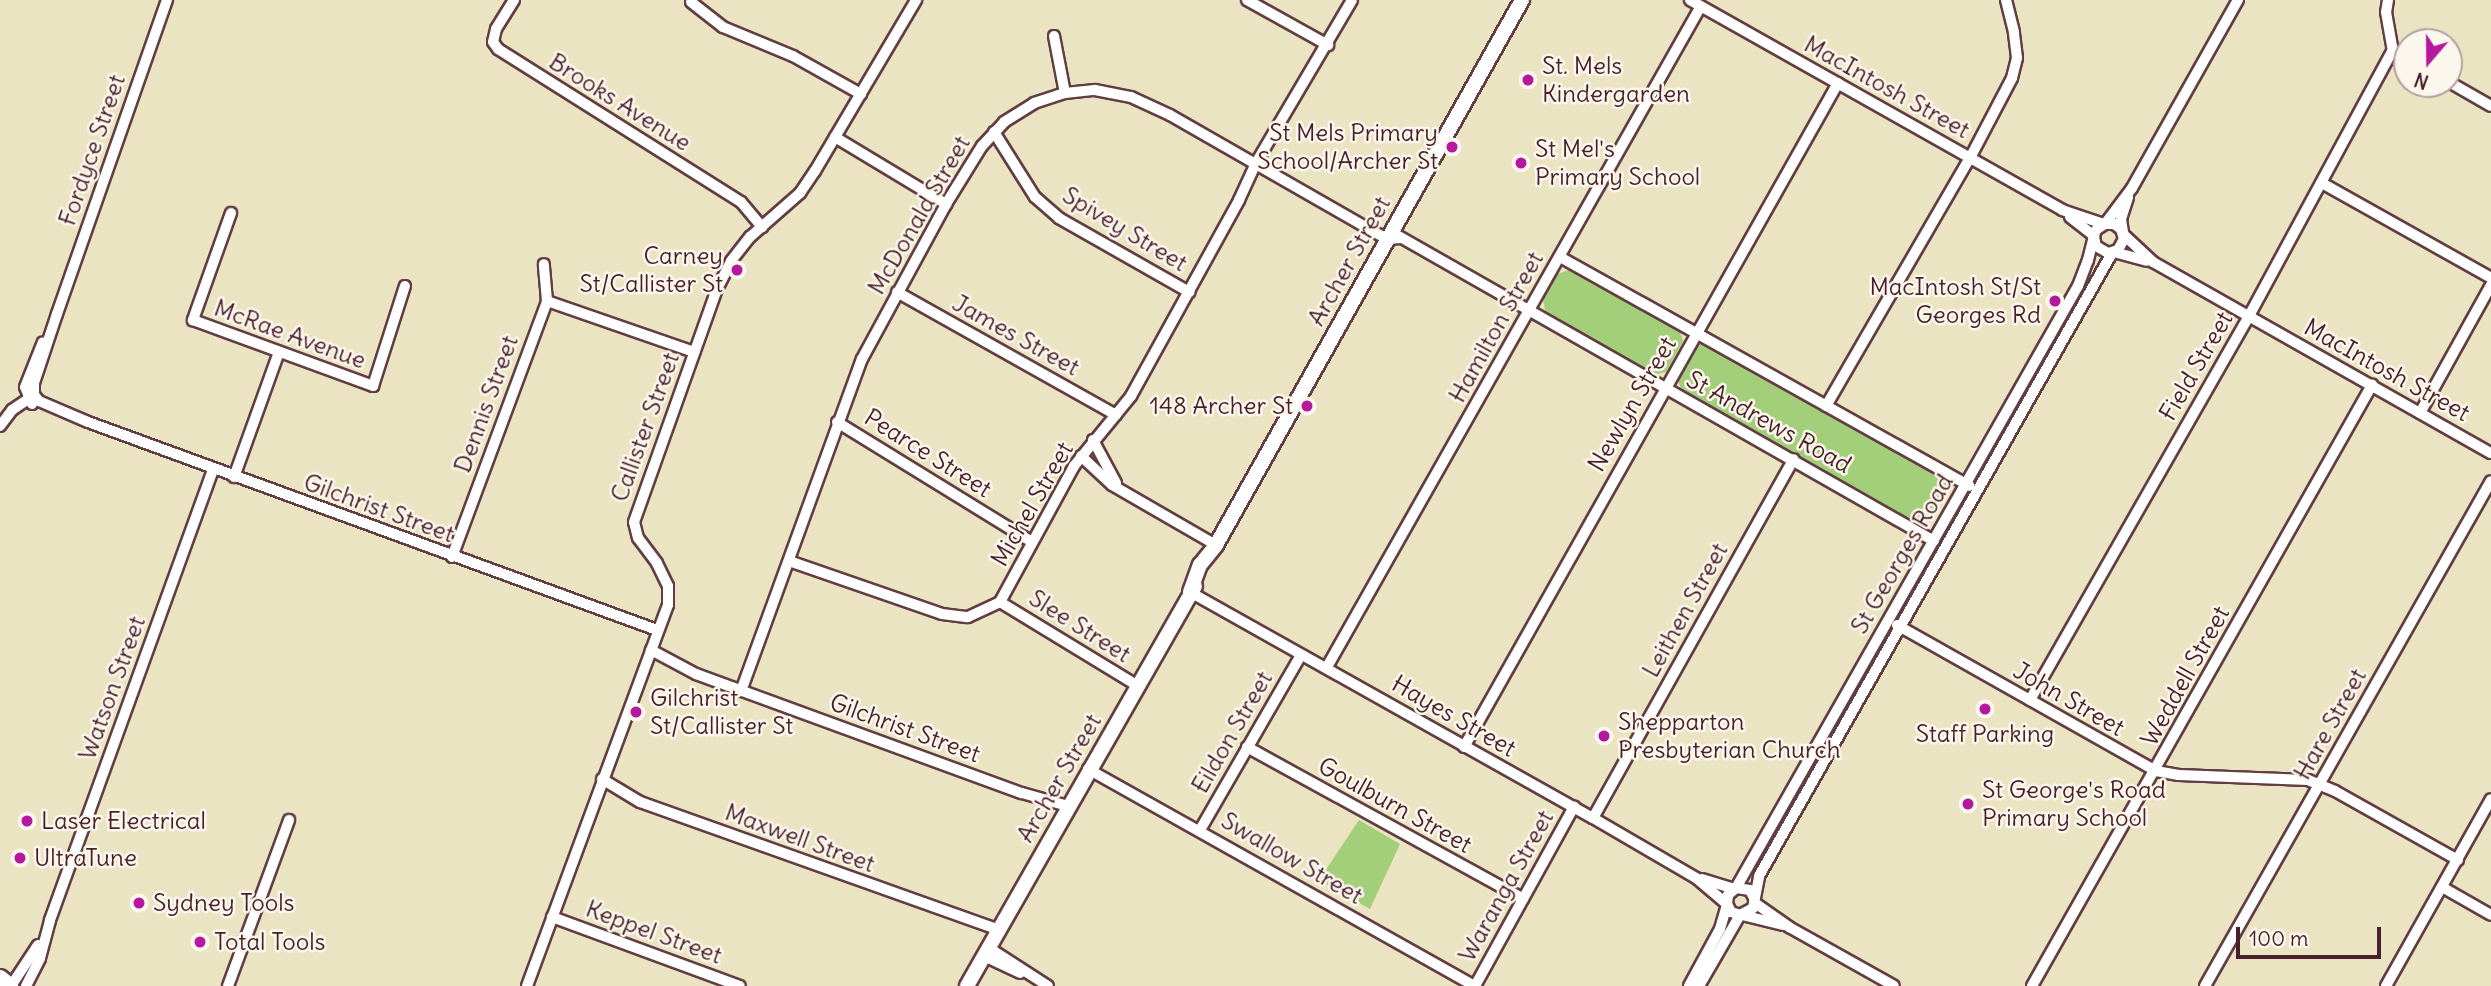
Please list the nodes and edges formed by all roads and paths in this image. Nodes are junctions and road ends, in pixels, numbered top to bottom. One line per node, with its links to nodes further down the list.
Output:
1 (167, 0): 53 (street, Fordyce Street)
2 (514, 0): 30 (street, Brooks Avenue)
3 (916, 0): 18 (street, Callister Street)
4 (1247, 0): 13 (street)
5 (1352, 0): 13 (street, Michel Street)
6 (1522, 0): 32 (main road, Archer Street)
7 (2006, 0): 22 (street)
8 (2238, 0): 25 (street)
9 (2388, 0): 14 (street)
10 (691, 2): 18 (street)
11 (1695, 2): 15 (street, MacIntosh Street); 35 (street, Hamilton Street)
12 (1054, 36): 17 (street)
13 (1328, 45): 23 (street, Michel Street)
14 (2393, 50): 24 (street, Field Street)
15 (1838, 83): 22 (street, MacIntosh Street); 46 (street, Newlyn Street)
16 (2463, 90): 19 (street)
17 (1065, 93): 20 (street, McDonald Street); 23 (street, McDonald Street)
18 (861, 94): 21 (street, Callister Street)
19 (2491, 106)
20 (993, 132): 26 (street, McDonald Street); 42 (street, Spivey Street)
21 (835, 137): 26 (street); 30 (street, Callister Street)
22 (1970, 158): 27 (street, MacIntosh Street); 54 (street)
23 (1259, 165): 32 (street, McDonald Street); 42 (street, Michel Street)
24 (2322, 183): 38 (street); 45 (street, Field Street)
25 (2132, 188): 29 (street); 31 (street)
26 (946, 204): 41 (street, McDonald Street)
27 (2063, 210): 29 (street, MacIntosh Street); 33 (street, MacIntosh Street)
28 (231, 213): 47 (street, McRae Avenue)
29 (2104, 224): 31 (street); 33 (street)
30 (762, 227): 48 (street, Callister Street)
31 (2124, 234): 34 (street); 36 (street, MacIntosh Street)
32 (1393, 236): 44 (street, St Andrews Road); 71 (main road, Archer Street)
33 (2094, 237): 34 (street); 49 (street, St Georges Road)
34 (2113, 252): 36 (street, MacIntosh Street); 50 (street, St Georges Road)
35 (1560, 257): 44 (street, Hamilton Street); 46 (street, St Andrews Road)
36 (2154, 262): 45 (street, MacIntosh Street)
37 (544, 264): 43 (street, Dennis Street)
38 (2491, 278)
39 (2491, 285): 55 (street)
40 (405, 286): 47 (street, McRae Avenue)
41 (897, 292): 57 (street, James Street); 58 (street, McDonald Street)
42 (1189, 292): 57 (street, Michel Street)
43 (547, 301): 48 (street); 73 (street, Dennis Street)
44 (1530, 312): 52 (street, St Andrews Road); 83 (street, Hamilton Street)
45 (2249, 316): 51 (street, MacIntosh Street); 86 (street, Field Street)
46 (1696, 333): 52 (street, Newlyn Street); 54 (street, St Andrews Road)
47 (279, 352): 65 (street)
48 (694, 352): 80 (street, Callister Street)
49 (2040, 353): 50 (street); 67 (street, St Georges Road)
50 (2052, 359): 69 (street, St Georges Road)
51 (2372, 385): 55 (street, MacIntosh Street); 92 (street, Weddell Street)
52 (1664, 387): 63 (street, St Andrews Road); 88 (street, Newlyn Street)
53 (29, 396): 56 (street); 59 (street); 64 (street, Gilchrist Street)
54 (1826, 406): 67 (street, St Andrews Road)
55 (2420, 413): 61 (street, MacIntosh Street)
56 (0, 415)
57 (1116, 415): 60 (street, Michel Street)
58 (837, 422): 70 (street, Pearce Street); 75 (street, McDonald Street)
59 (0, 426)
60 (1093, 440): 62 (street, Michel Street); 68 (street)
61 (2491, 453)
62 (1081, 456): 68 (street); 70 (street, Michel Street)
63 (1794, 459): 72 (street, St Andrews Road); 98 (street, Leithen Street)
64 (213, 469): 65 (street, Gilchrist Street); 115 (street, Watson Street)
65 (234, 477): 73 (street, Gilchrist Street)
66 (2491, 481): 94 (street, Hare Street)
67 (1966, 484): 69 (street, St Andrews Road); 72 (street, St Georges Road)
68 (1122, 491): 71 (street)
69 (1978, 491): 74 (street, St Georges Road)
70 (1032, 542): 77 (street, Michel Street)
71 (1216, 545): 76 (main road, Archer Street)
72 (1931, 546): 74 (street, St Andrews Road); 78 (street, St Georges Road)
73 (452, 557): 80 (street, Gilchrist Street)
74 (1940, 558): 79 (street, St Georges Road)
75 (789, 561): 77 (street, Michel Street); 85 (street, McDonald Street)
76 (1190, 592): 82 (street, Hayes Street); 84 (main road, Archer Street)
77 (1000, 602): 84 (street, Slee Street)
78 (1888, 621): 79 (street, John Street); 89 (street, St Georges Road)
79 (1901, 628): 86 (street, John Street); 90 (street, St Georges Road)
80 (657, 630): 81 (street, Callister Street)
81 (650, 654): 85 (street, Gilchrist Street); 93 (street, Callister Street)
82 (1301, 654): 83 (street, Hayes Street); 87 (street, Eildon Street)
83 (1327, 667): 88 (street, Hayes Street)
84 (1138, 686): 91 (main road, Archer Street)
85 (741, 691): 97 (street, Gilchrist Street)
86 (2030, 700): 92 (street, John Street)
87 (1247, 747): 100 (street, Eildon Street); 109 (street, Goulburn Street)
88 (1464, 747): 96 (street, Hayes Street)
89 (1811, 757): 90 (street); 101 (street, St Georges Road)
90 (1824, 763): 102 (street, St Georges Road)
91 (1088, 769): 97 (main road, Archer Street); 100 (street, Swallow Street)
92 (2156, 771): 94 (street, John Street); 131 (street, Weddell Street)
93 (600, 784): 114 (street, Callister Street); 118 (street, Maxwell Street)
94 (2320, 785): 103 (street, John Street); 132 (street, Hare Street)
95 (2491, 799): 103 (street)
96 (1574, 807): 98 (street, Hayes Street); 109 (street, Waranga Street)
97 (1065, 811): 118 (main road, Archer Street)
98 (1593, 818): 106 (street, Hayes Street)
99 (289, 820): 123 (street)
100 (1200, 830): 128 (street, Swallow Street)
101 (1767, 835): 102 (street); 104 (street, St Georges Road)
102 (1779, 842): 105 (street, St Georges Road)
103 (2458, 860): 107 (street)
104 (1752, 862): 105 (street); 108 (street, St Georges Road)
105 (1763, 869): 110 (street, St Georges Road)
106 (1696, 878): 108 (street, Hayes Street); 111 (street, Hayes Street)
107 (2442, 887): 113 (street); 133 (street)
108 (1735, 888): 110 (street); 111 (street)
109 (1523, 899): 128 (street, Waranga Street)
110 (1755, 901): 112 (street); 116 (street)
111 (1727, 904): 112 (street); 117 (street)
112 (1741, 915): 116 (street); 117 (street)
113 (2491, 915)
114 (552, 917): 124 (street, Callister Street); 125 (street, Keppel Street)
115 (50, 920): 121 (street, Watson Street); 122 (street, Watson Street)
116 (1789, 927): 130 (street)
117 (1720, 940): 119 (street)
118 (992, 943): 126 (main road, Archer Street); 127 (street, Maxwell Street)
119 (1704, 970): 129 (street)
120 (0, 978): 121 (highway)
121 (11, 986)
122 (26, 986)
123 (228, 986)
124 (527, 986)
125 (739, 986)
126 (967, 986)
127 (1048, 986)
128 (1475, 986)
129 (1689, 986)
130 (1894, 986)
131 (2032, 986)
132 (2205, 986)
133 (2386, 986)

